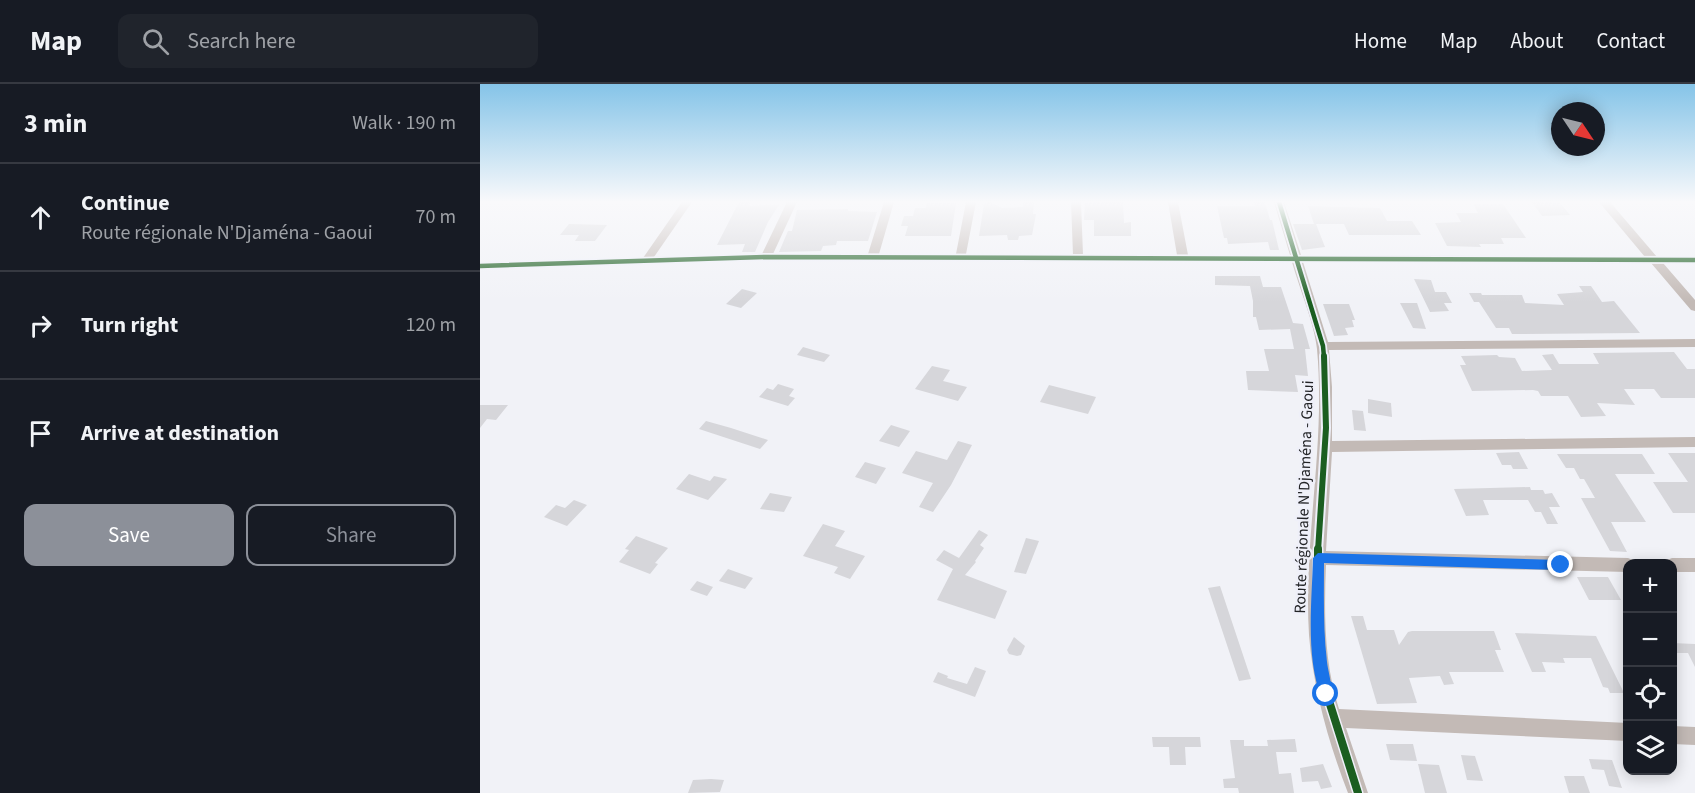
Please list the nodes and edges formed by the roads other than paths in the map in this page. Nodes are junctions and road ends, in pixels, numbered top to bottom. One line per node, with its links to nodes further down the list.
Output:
1 (664, 235): 17 (street)
2 (776, 235): 9 (street)
3 (879, 235): 10 (street)
4 (964, 235): 14 (street)
5 (1077, 235): 11 (street)
6 (1179, 235): 12 (street)
7 (1290, 235): 13 (street, Route régionale N'Djaména - Gaoui)
8 (1633, 235): 15 (street)
9 (766, 257): 10 (street); 17 (street)
10 (872, 258): 14 (street)
11 (1078, 258): 12 (street); 14 (street)
12 (1183, 258): 13 (street)
13 (1297, 258): 15 (street); 21 (street, Route régionale N'Djaména - Gaoui)
14 (960, 259)
15 (1654, 260): 16 (street); 19 (street)
16 (1695, 260)
17 (646, 261): 18 (street)
18 (480, 266)
19 (1695, 307)
20 (1695, 343): 21 (street)
21 (1323, 346): 23 (street, Route régionale N'Djaména - Gaoui)
22 (1695, 442): 23 (street)
23 (1326, 447): 24 (street, Route régionale N'Djaména - Gaoui)
24 (1318, 558): 25 (street); 28 (street, Route régionale N'Djaména - Gaoui)
25 (1623, 565)
26 (1677, 565): 27 (street)
27 (1695, 565)
28 (1334, 718): 29 (street); 32 (street, Route régionale N'Djaména - Gaoui)
29 (1623, 732)
30 (1677, 735): 31 (street)
31 (1695, 736)
32 (1358, 793)

